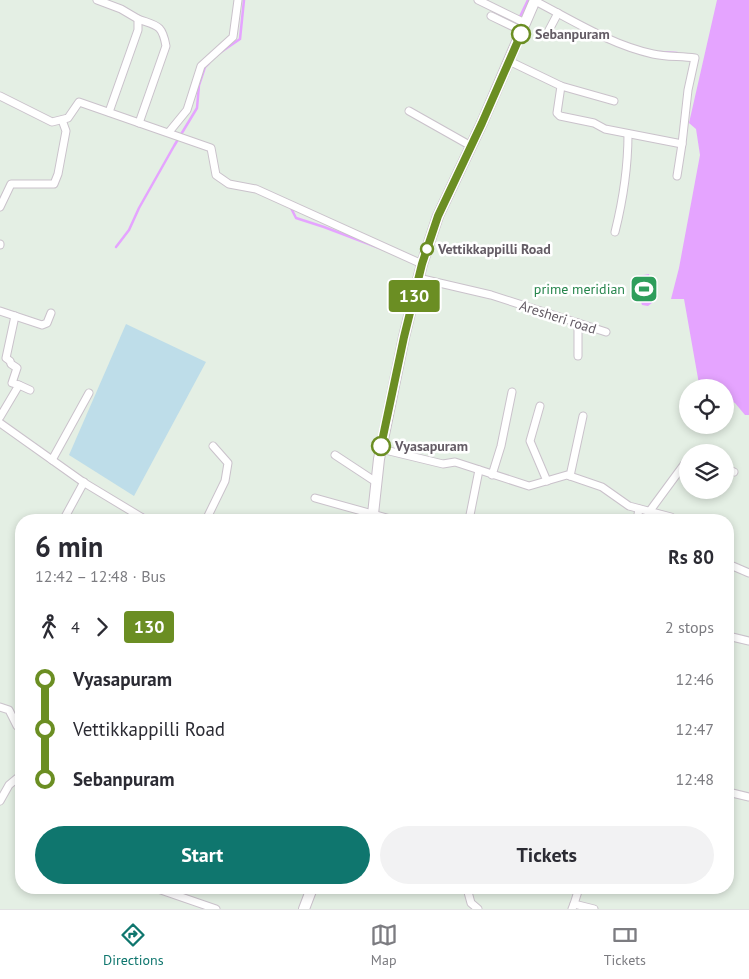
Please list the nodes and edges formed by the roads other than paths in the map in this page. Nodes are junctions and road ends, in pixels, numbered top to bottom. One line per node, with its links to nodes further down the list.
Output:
1 (97, 0): 7 (street)
2 (238, 0): 18 (street)
3 (478, 0): 8 (street)
4 (535, 0): 5 (street); 8 (main road)
5 (558, 13): 9 (street); 20 (street)
6 (491, 16): 8 (street)
7 (138, 19): 15 (street); 17 (street)
8 (524, 27): 10 (main road)
9 (549, 30)
10 (509, 61): 11 (street); 21 (main road)
11 (561, 86): 13 (street); 19 (street)
12 (0, 96): 16 (street)
13 (614, 101)
14 (409, 111): 21 (street)
15 (109, 112): 16 (street); 17 (street)
16 (62, 120): 23 (street)
17 (139, 123): 18 (street)
18 (169, 132): 25 (street)
19 (628, 134): 20 (street); 24 (street)
20 (682, 144): 22 (street)
21 (471, 146): 25 (main road)
22 (677, 176)
23 (0, 207)
24 (615, 232)
25 (422, 264): 26 (main road)
26 (418, 278): 30 (street, Aresheri road); 42 (main road)
27 (0, 311): 29 (street)
28 (51, 313): 29 (street)
29 (15, 316): 33 (street)
30 (578, 323): 31 (street, Aresheri road); 32 (street)
31 (606, 332)
32 (578, 356)
33 (19, 385): 34 (street); 38 (street)
34 (30, 390)
35 (512, 392): 47 (street)
36 (90, 393): 44 (street)
37 (540, 406): 49 (street)
38 (0, 416)
39 (583, 416): 48 (street)
40 (0, 423): 44 (street)
41 (213, 446): 57 (street)
42 (381, 449): 45 (street); 51 (main road)
43 (335, 455): 51 (street)
44 (52, 460): 50 (street)
45 (479, 470): 47 (street); 60 (street)
46 (679, 471): 54 (street)
47 (492, 474): 49 (street)
48 (570, 476): 49 (street); 53 (street)
49 (547, 481)
50 (84, 482): 55 (street); 56 (street)
51 (376, 482): 59 (main road)
52 (315, 498): 58 (street)
53 (639, 509): 54 (street); 61 (street)
54 (649, 512): 62 (street)
55 (67, 514)
56 (136, 514)
57 (209, 514)
58 (365, 514)
59 (374, 514)
60 (470, 514)
61 (638, 514)
62 (656, 514)
63 (734, 567): 64 (street)
64 (749, 573)
65 (734, 637): 66 (street)
66 (749, 641)
67 (0, 707): 68 (street)
68 (15, 722)
69 (15, 780): 72 (street)
70 (734, 793): 71 (street)
71 (749, 797)
72 (0, 801)
73 (172, 894): 78 (street)
74 (310, 894): 79 (main road)
75 (469, 894): 80 (street)
76 (577, 894): 77 (street)
77 (573, 906): 81 (street)
78 (216, 909)
79 (304, 909)
80 (478, 909)
81 (594, 909)

